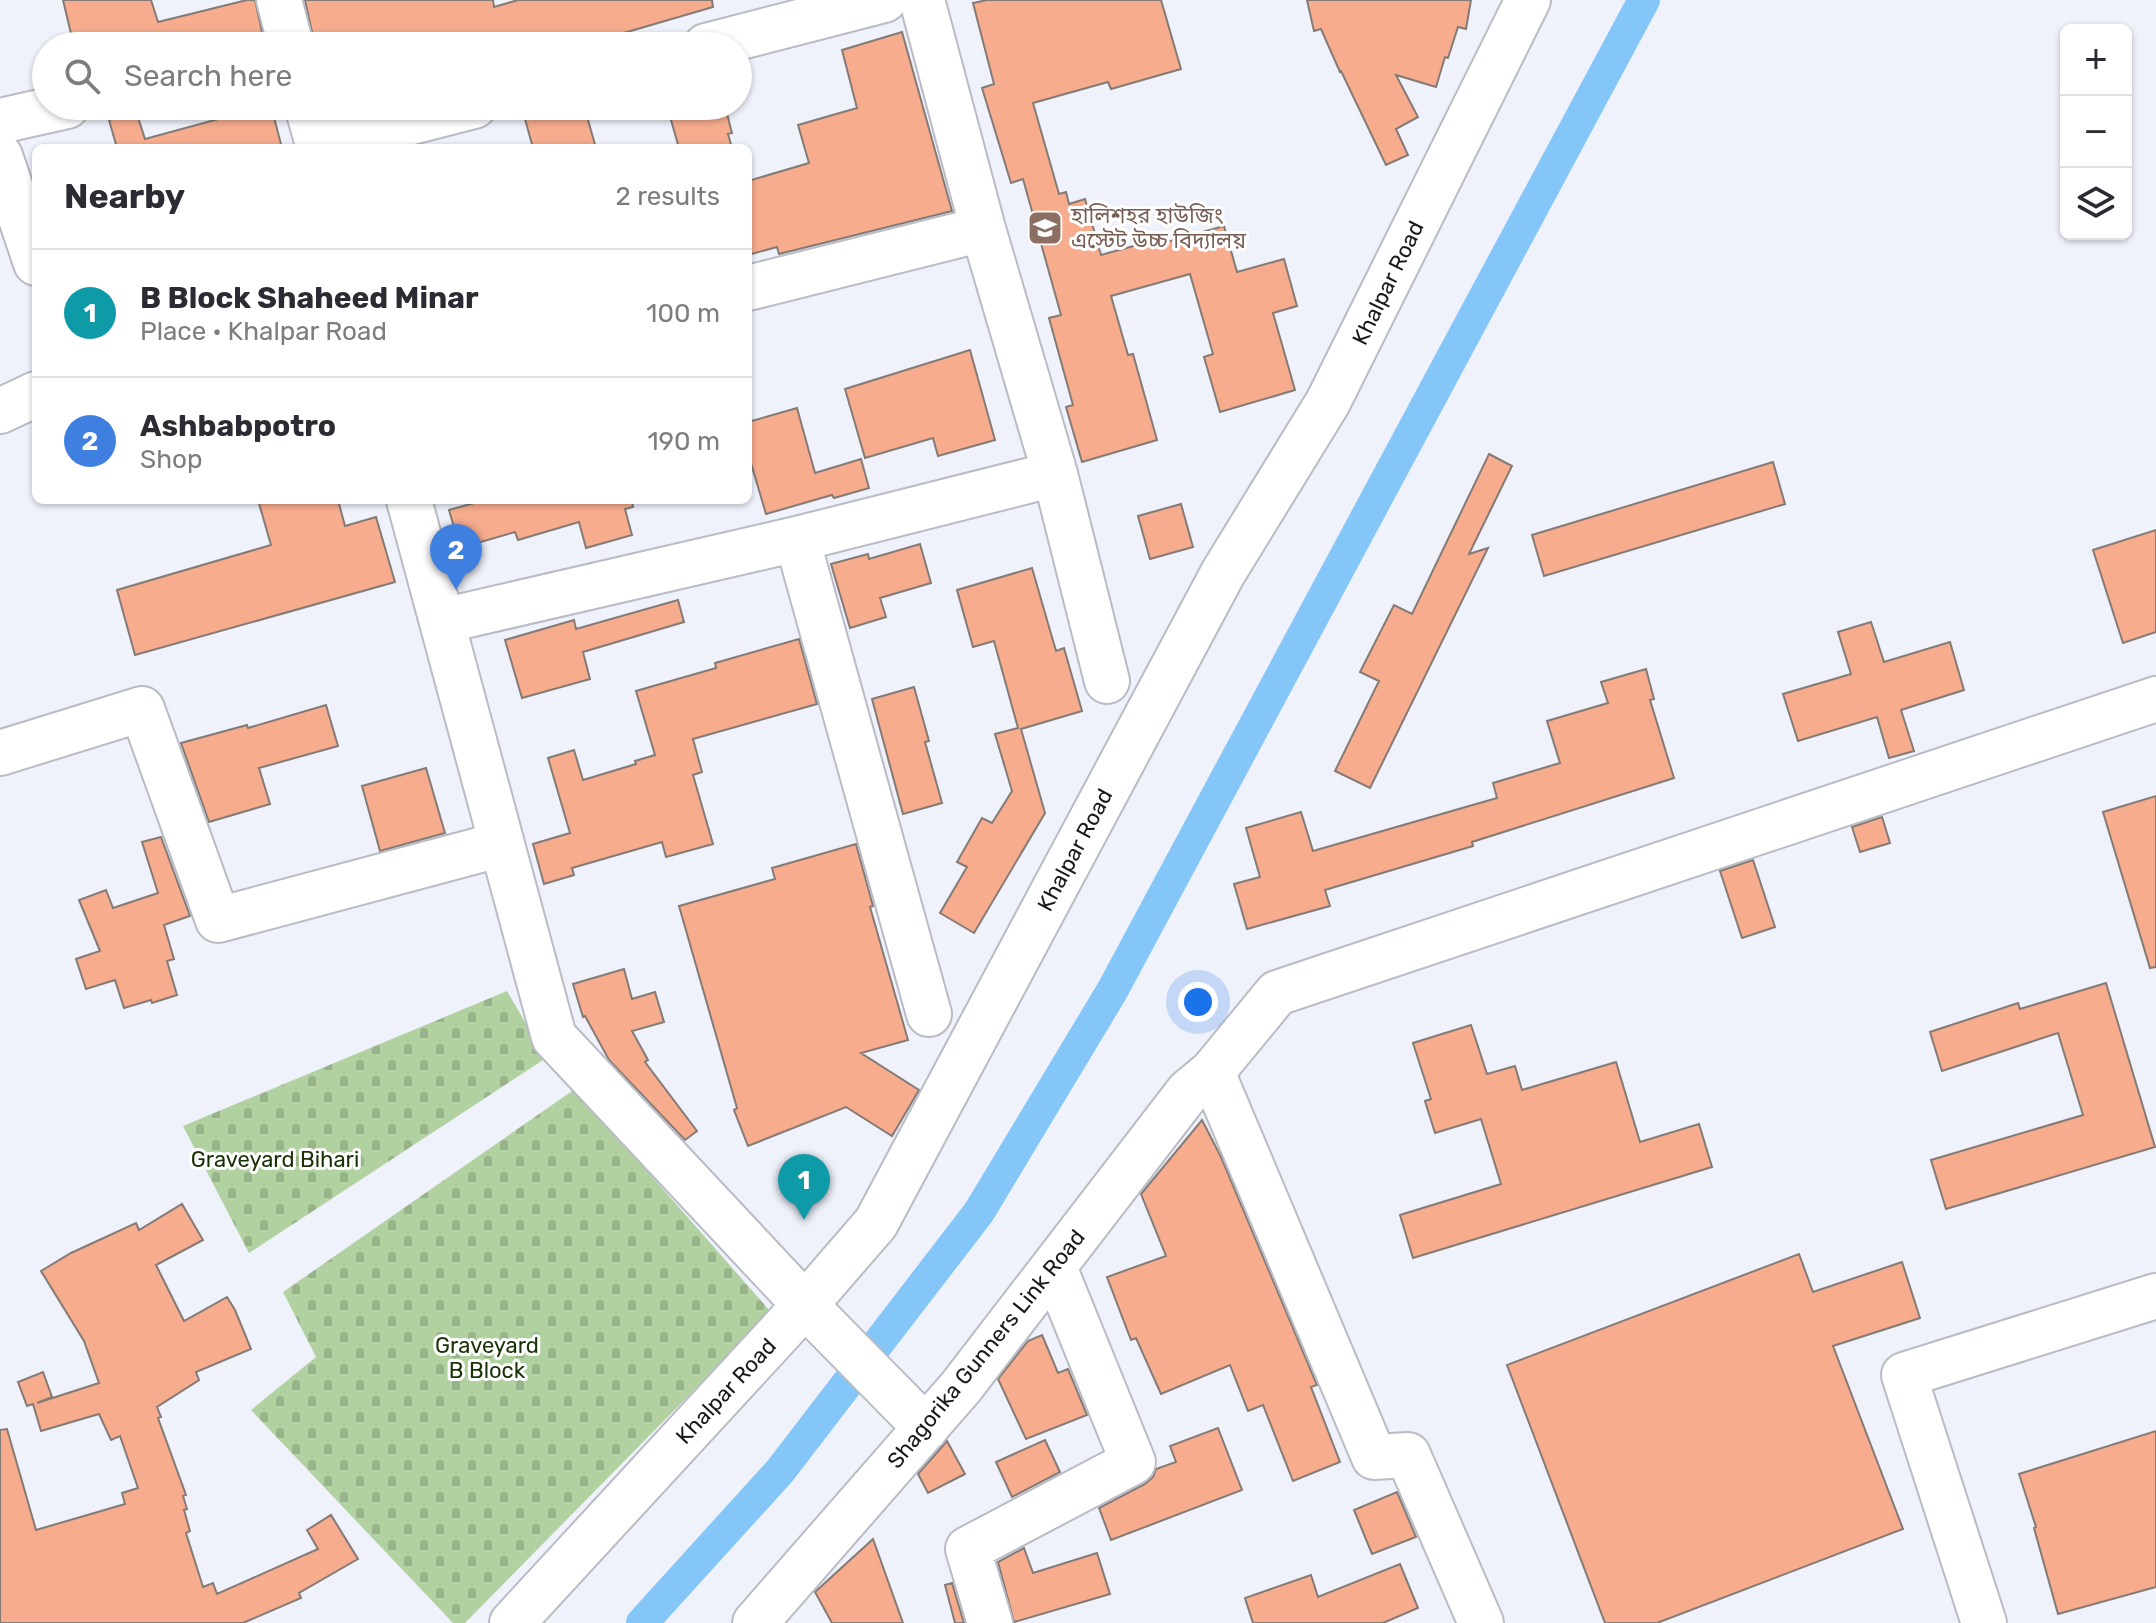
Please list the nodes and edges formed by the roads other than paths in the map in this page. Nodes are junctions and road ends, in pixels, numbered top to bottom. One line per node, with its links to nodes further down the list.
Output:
1 (279, 0): 5 (street)
2 (884, 0): 6 (street)
3 (922, 0): 12 (street)
4 (1528, 0): 29 (street, Khalpar Road)
5 (287, 32)
6 (752, 34)
7 (32, 114): 9 (street)
8 (392, 120): 10 (street)
9 (0, 121)
10 (315, 133)
11 (0, 156): 13 (street)
12 (983, 229): 14 (street); 17 (street)
13 (32, 251)
14 (752, 287)
15 (32, 396): 16 (street)
16 (0, 411)
17 (1055, 474): 19 (street); 21 (street)
18 (410, 504): 20 (street)
19 (797, 539): 20 (street); 25 (street)
20 (442, 621): 24 (street)
21 (1107, 681)
22 (2156, 699): 26 (street, Shagorika Gunners Link Road)
23 (0, 753): 24 (street)
24 (502, 844): 29 (street)
25 (929, 1014)
26 (1212, 1072): 27 (street, Shagorika Gunners Link Road); 34 (street)
27 (1054, 1267): 30 (street, Shagorika Gunners Link Road); 33 (street)
28 (2156, 1296): 35 (street)
29 (816, 1316): 30 (street); 31 (street, Khalpar Road)
30 (926, 1428): 32 (street, Shagorika Gunners Link Road)
31 (512, 1623)
32 (755, 1623)
33 (990, 1623)
34 (1481, 1623)
35 (1984, 1623)

